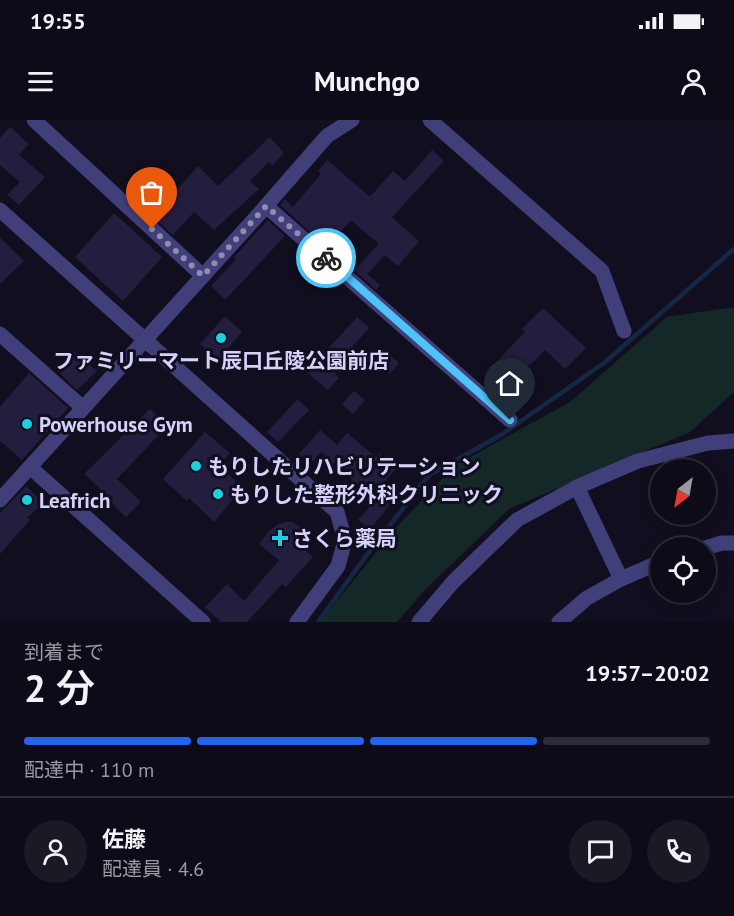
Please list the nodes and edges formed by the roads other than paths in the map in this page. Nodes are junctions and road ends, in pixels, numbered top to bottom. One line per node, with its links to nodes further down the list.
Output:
1 (34, 120): 6 (street)
2 (352, 120): 4 (street)
3 (430, 120): 7 (street)
4 (266, 206): 6 (street); 11 (street)
5 (0, 210): 9 (street)
6 (203, 276): 9 (street)
7 (624, 331)
8 (0, 334): 10 (street)
9 (145, 340): 10 (street); 21 (street)
10 (82, 407): 13 (street)
11 (510, 420)
12 (734, 441): 14 (street)
13 (30, 467): 15 (street); 20 (street)
14 (577, 487): 19 (street); 22 (street)
15 (0, 500)
16 (734, 543): 17 (street)
17 (716, 545)
18 (650, 566): 19 (street)
19 (621, 579): 23 (street)
20 (203, 622)
21 (297, 622)
22 (419, 622)
23 (559, 622)

